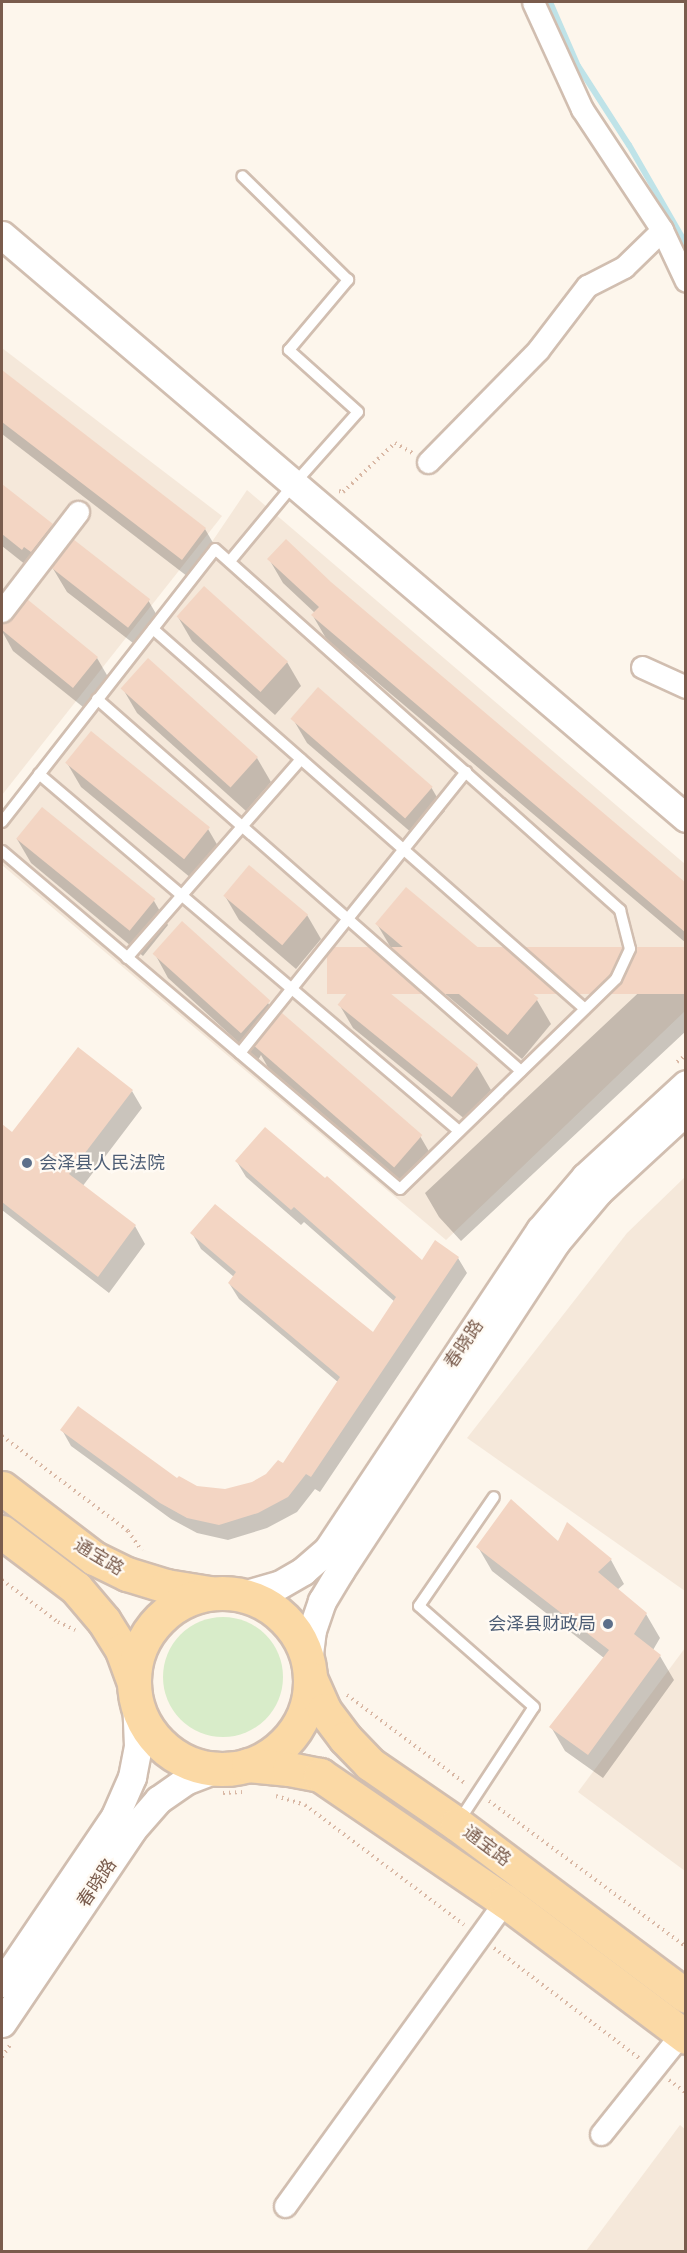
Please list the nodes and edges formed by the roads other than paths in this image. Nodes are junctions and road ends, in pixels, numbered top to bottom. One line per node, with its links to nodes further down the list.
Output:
1 (533, 2): 3 (street)
2 (242, 176): 7 (lane)
3 (662, 230): 5 (street); 6 (street)
4 (2, 235): 7 (street)
5 (686, 281)
6 (428, 462)
7 (294, 484): 9 (lane); 18 (street)
8 (78, 512): 10 (street)
9 (230, 561): 11 (lane); 16 (lane)
10 (2, 611)
11 (153, 629): 14 (lane); 15 (lane)
12 (642, 667): 13 (street)
13 (686, 687)
14 (97, 699): 17 (lane); 20 (lane)
15 (301, 759): 20 (lane); 21 (lane)
16 (466, 772): 21 (lane); 27 (lane)
17 (39, 774): 19 (lane); 23 (lane)
18 (686, 818)
19 (2, 822)
20 (241, 826): 23 (lane); 24 (lane)
21 (404, 850): 24 (lane); 27 (lane)
22 (2, 851): 25 (lane)
23 (180, 895): 25 (lane); 26 (lane)
24 (348, 919): 26 (lane); 29 (lane)
25 (127, 958): 28 (lane)
26 (291, 990): 28 (lane); 32 (lane)
27 (585, 1009): 29 (lane)
28 (240, 1053): 32 (lane)
29 (521, 1071): 32 (lane)
30 (686, 1084): 37 (street, 春晓路)
31 (686, 1111): 38 (street, 春晓路)
32 (459, 1131)
33 (2, 1488): 36 (main road, 通宝路)
34 (494, 1497): 42 (lane)
35 (2, 1532): 39 (main road, 通宝路)
36 (211, 1593): 37 (main road, 通宝路); 39 (main road)
37 (243, 1595): 38 (main road, 通宝路)
38 (318, 1676): 40 (main road); 42 (main road, 通宝路)
39 (135, 1691): 41 (main road, 通宝路); 44 (street, 春晓路)
40 (248, 1779): 41 (main road); 43 (main road)
41 (217, 1782): 46 (street, 春晓路)
42 (457, 1824): 45 (main road, 通宝路)
43 (505, 1901): 47 (main road); 49 (street)
44 (2, 1983)
45 (686, 1996)
46 (8, 2031)
47 (683, 2036): 48 (street)
48 (601, 2134)
49 (285, 2206)

